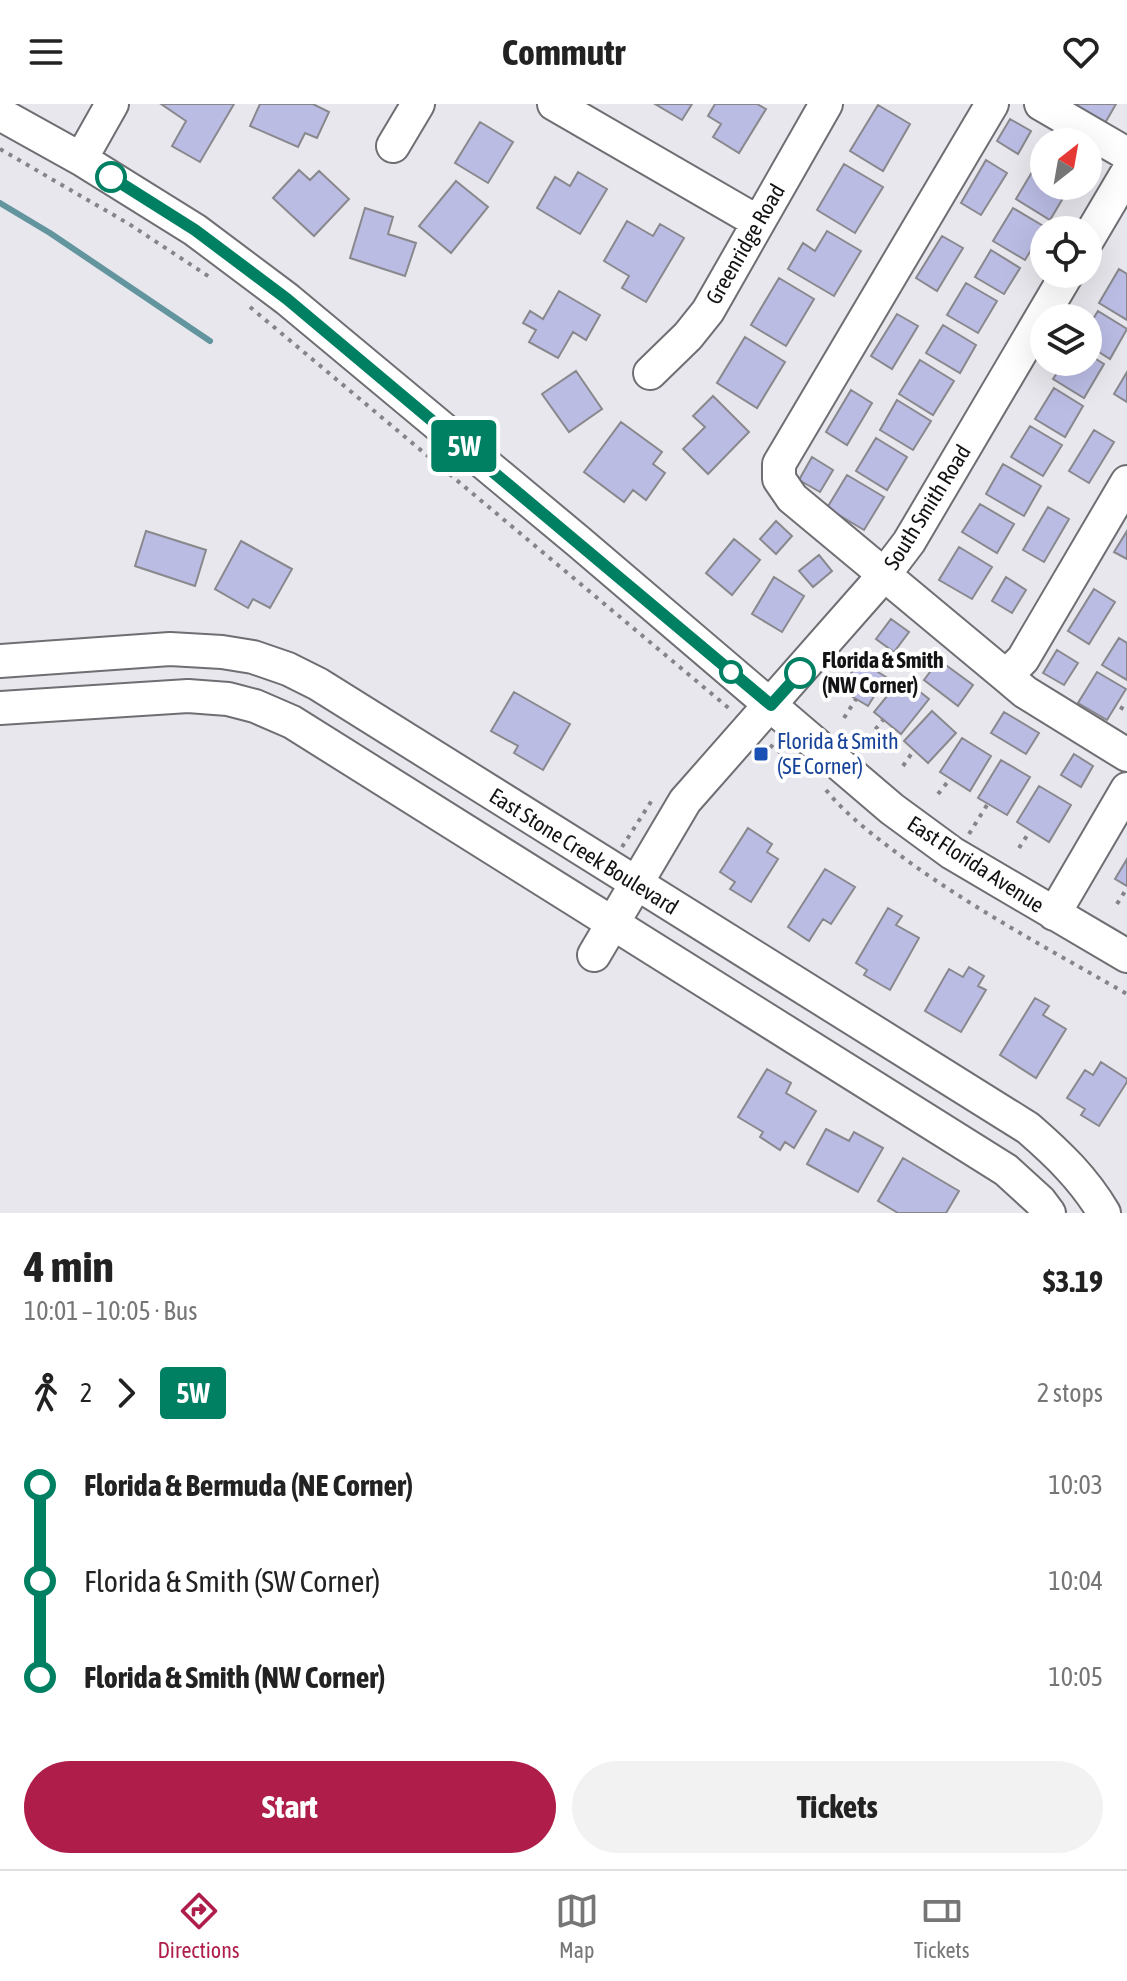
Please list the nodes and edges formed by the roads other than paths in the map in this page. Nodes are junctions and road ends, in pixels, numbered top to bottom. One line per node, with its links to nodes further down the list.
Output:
1 (112, 104): 10 (street)
2 (418, 104): 8 (street)
3 (554, 104): 13 (street)
4 (826, 104): 13 (street, Greenridge Road)
5 (992, 104): 17 (street)
6 (1041, 104): 9 (street)
7 (0, 114): 10 (street, East Florida Avenue)
8 (393, 146)
9 (1127, 154)
10 (81, 159): 21 (street, East Florida Avenue)
11 (1127, 173): 12 (street)
12 (1102, 216)
13 (758, 222): 15 (street, Greenridge Road)
14 (1059, 288): 17 (street, South Smith Road)
15 (650, 373)
16 (1127, 482): 20 (street)
17 (884, 575): 20 (street); 21 (street, South Smith Road)
18 (122, 653): 19 (street, East Stone Creek Boulevard); 23 (street); 26 (street, East Stone Creek Boulevard)
19 (0, 661)
20 (1006, 676): 24 (street)
21 (771, 705): 26 (street, South Smith Road); 27 (street, East Florida Avenue)
22 (0, 708): 23 (street, East Stone Creek Boulevard)
23 (118, 713): 28 (street, East Stone Creek Boulevard)
24 (1127, 755)
25 (1127, 789): 27 (street)
26 (636, 885): 28 (street, South Smith Road); 32 (street, East Stone Creek Boulevard)
27 (1054, 914): 30 (street, East Florida Avenue)
28 (613, 923): 29 (street, South Smith Road); 31 (street, East Stone Creek Boulevard)
29 (594, 955)
30 (1127, 956)
31 (1049, 1213)
32 (1104, 1213)

